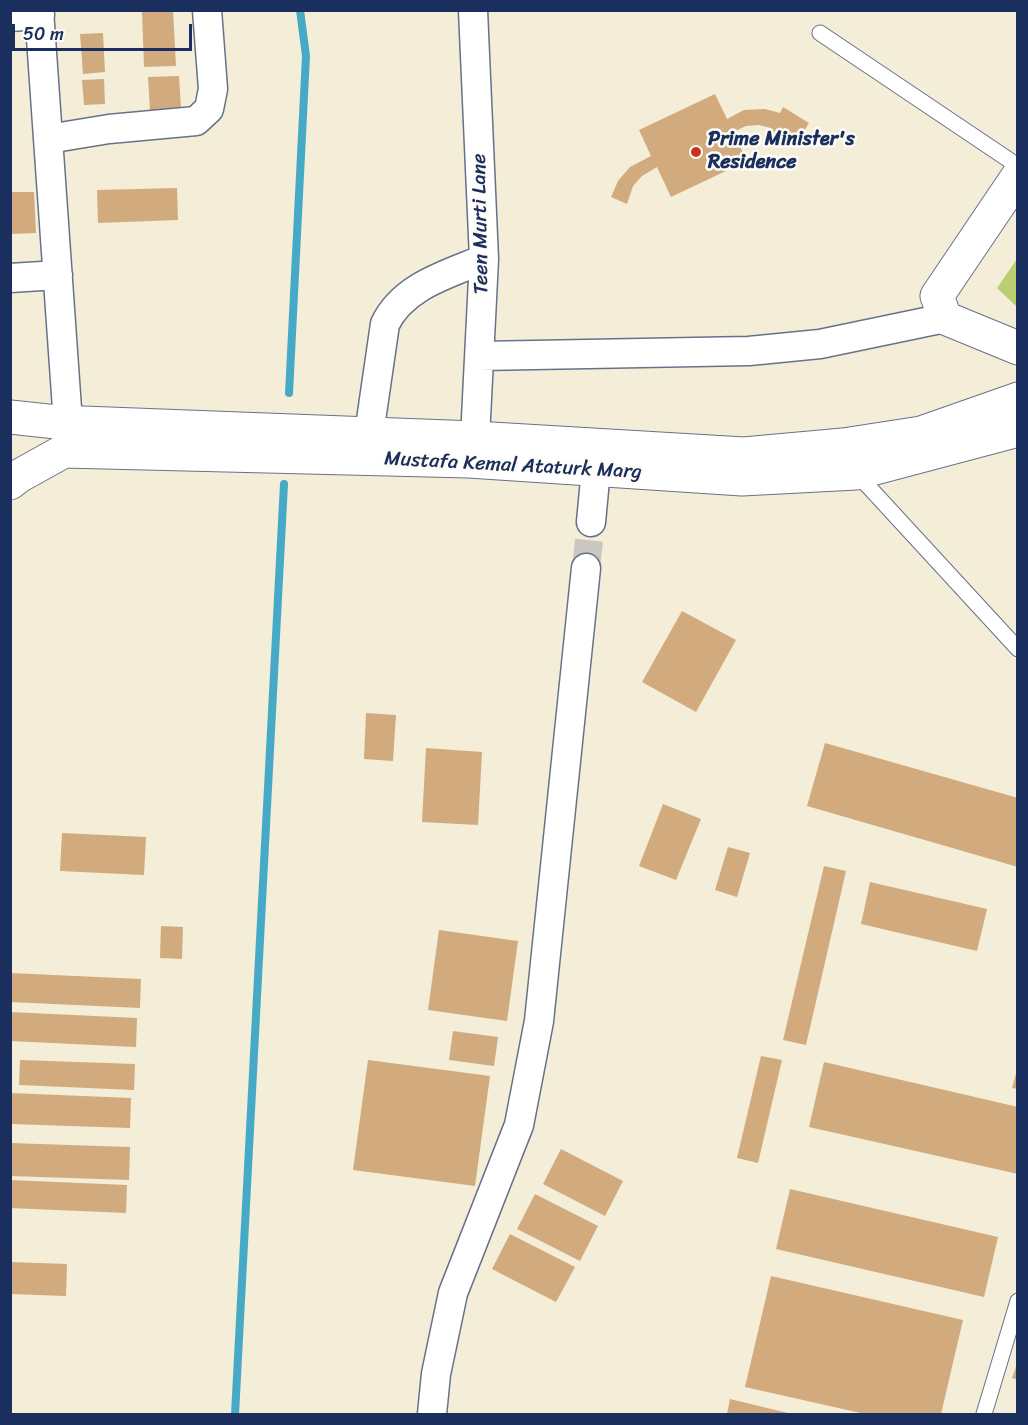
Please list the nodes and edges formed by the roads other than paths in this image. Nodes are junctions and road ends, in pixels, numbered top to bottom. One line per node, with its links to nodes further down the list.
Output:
1 (207, 10): 6 (street)
2 (473, 10): 10 (street, Teen Murti Lane)
3 (40, 13): 4 (street); 6 (street)
4 (10, 17)
5 (820, 33): 7 (lane)
6 (48, 139): 11 (street)
7 (1017, 166)
8 (1017, 176): 13 (main road)
9 (1017, 211): 13 (main road)
10 (484, 259): 15 (street, Teen Murti Lane); 20 (street)
11 (58, 275): 12 (street); 18 (street)
12 (10, 278)
13 (945, 318): 14 (main road); 15 (street)
14 (1017, 348)
15 (480, 356): 21 (street, Teen Murti Lane)
16 (1017, 399): 21 (main road, Mustafa Kemal Ataturk Marg)
17 (10, 417): 18 (main road, Mustafa Kemal Ataturk Marg)
18 (68, 423): 20 (main road, Mustafa Kemal Ataturk Marg)
19 (1017, 430): 23 (main road, Mustafa Kemal Ataturk Marg)
20 (369, 434): 21 (main road, Mustafa Kemal Ataturk Marg)
21 (476, 438)
22 (596, 469): 23 (main road, Mustafa Kemal Ataturk Marg); 24 (main road, Mustafa Kemal Ataturk Marg); 25 (street)
23 (856, 473): 27 (lane)
24 (10, 483)
25 (591, 522)
26 (586, 568): 29 (street)
27 (1017, 649)
28 (1017, 1301): 30 (lane)
29 (432, 1414)
30 (984, 1414)

